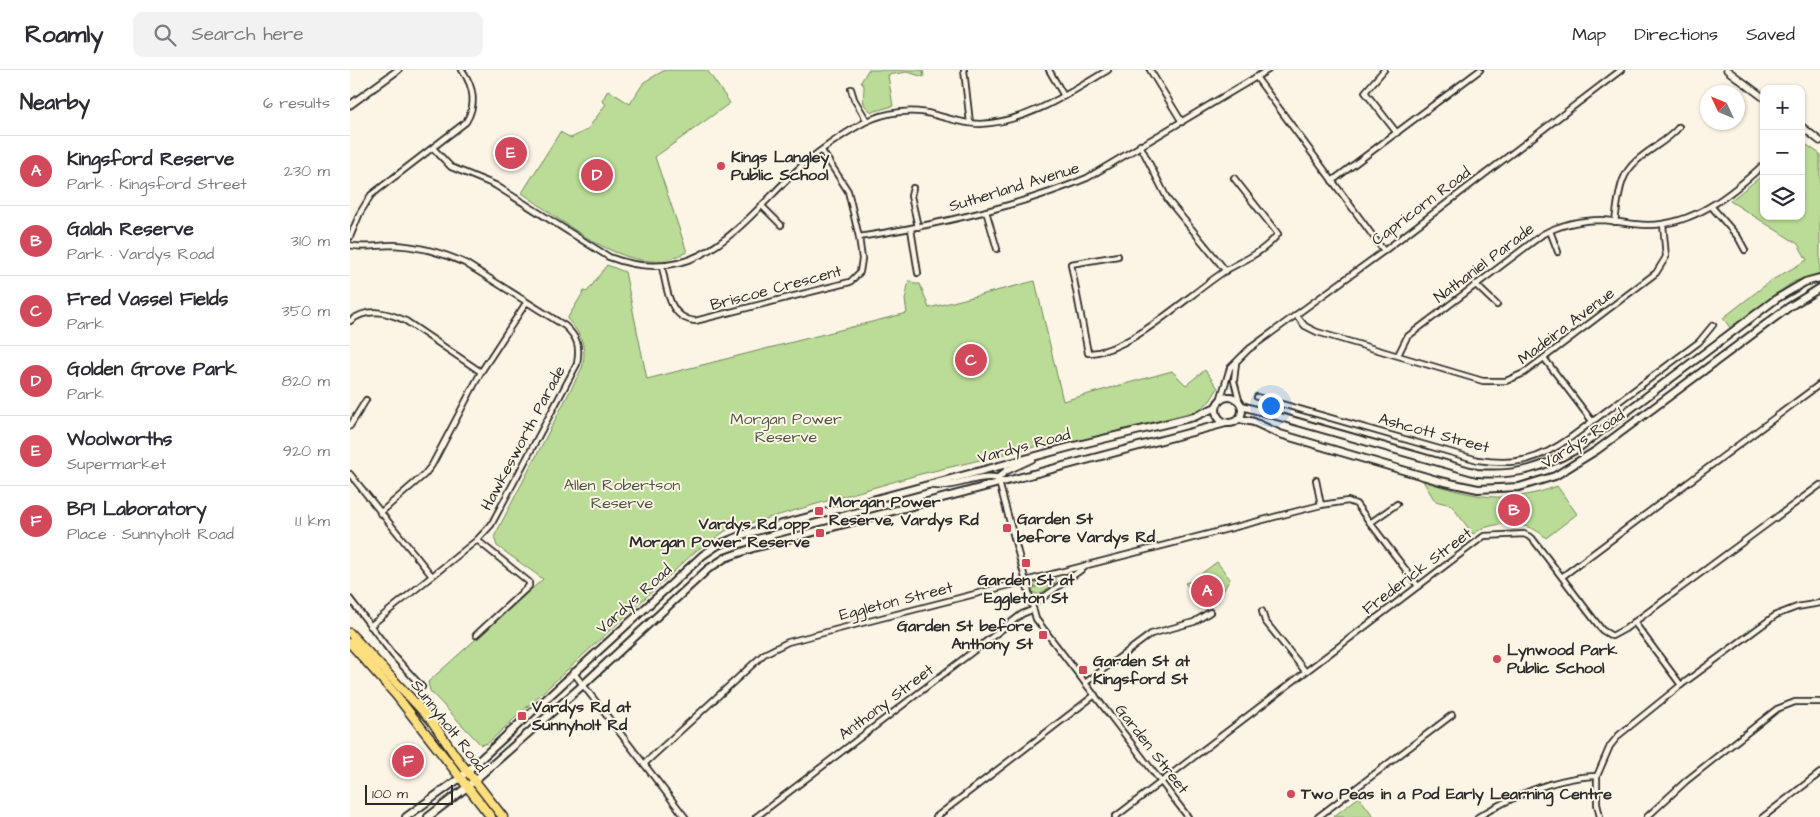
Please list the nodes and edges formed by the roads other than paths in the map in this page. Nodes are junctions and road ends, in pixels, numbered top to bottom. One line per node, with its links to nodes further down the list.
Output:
1 (398, 70): 16 (street)
2 (462, 70): 25 (street)
3 (964, 70): 19 (street)
4 (1049, 70): 15 (street)
5 (1108, 70): 15 (street)
6 (1150, 70): 18 (street)
7 (1268, 70): 12 (street, Sutherland Avenue)
8 (1384, 70): 22 (street)
9 (1480, 70): 22 (street)
10 (1621, 70): 45 (street, Capricorn Road)
11 (1727, 70): 14 (street)
12 (1256, 77): 18 (street, Sutherland Avenue); 29 (street)
13 (851, 89): 17 (street)
14 (1760, 95)
15 (1064, 96): 19 (street)
16 (350, 105)
17 (867, 121): 19 (street); 26 (street)
18 (1182, 122): 24 (street, Sutherland Avenue)
19 (970, 124)
20 (1679, 126): 34 (street)
21 (1805, 129): 23 (street)
22 (1397, 133): 29 (street)
23 (1820, 141)
24 (1140, 145): 33 (street, Sutherland Avenue); 49 (street)
25 (433, 148): 40 (street); 48 (street)
26 (822, 151): 31 (street); 41 (street, Briscoe Crescent)
27 (1760, 167): 32 (street, Nathaniel Parade)
28 (1234, 178): 49 (street)
29 (1332, 181): 45 (street)
30 (913, 188): 37 (street)
31 (762, 206): 36 (street); 48 (street)
32 (1711, 206): 35 (street, Nathaniel Parade); 44 (street)
33 (986, 211): 37 (street, Sutherland Avenue); 43 (street)
34 (1615, 222): 35 (street, Nathaniel Parade); 39 (street, Nathaniel Parade)
35 (1663, 224): 60 (street, Madeira Avenue)
36 (781, 226)
37 (918, 227): 38 (street, Sutherland Avenue)
38 (911, 229): 41 (street, Sutherland Avenue); 50 (street)
39 (1550, 231): 46 (street); 52 (street, Nathaniel Parade)
40 (350, 237)
41 (859, 237): 48 (street, Briscoe Crescent)
42 (350, 245): 54 (street, Hawkesworth Parade)
43 (997, 249)
44 (1745, 250)
45 (1384, 251): 56 (street, Capricorn Road)
46 (1558, 252)
47 (1118, 256): 49 (street)
48 (662, 267)
49 (1226, 271)
50 (918, 274)
51 (1820, 278): 66 (main road, Vardys Road)
52 (1476, 284): 55 (street); 59 (street, Nathaniel Parade)
53 (1820, 288): 68 (main road, Vardys Road)
54 (526, 303): 62 (street); 82 (street, Hawkesworth Parade)
55 (1497, 305)
56 (1296, 315): 59 (street, Madeira Avenue); 61 (street, Capricorn Road)
57 (350, 321): 62 (street)
58 (1712, 324): 69 (street, Ashcott Street)
59 (1398, 355): 60 (street, Madeira Avenue)
60 (1544, 358): 69 (street)
61 (1236, 362): 66 (street); 67 (street, Capricorn Road)
62 (481, 372): 80 (street)
63 (1820, 384): 85 (street)
64 (1257, 397): 69 (street, Ashcott Street)
65 (366, 400): 71 (street)
66 (1240, 403): 67 (main road); 68 (main road)
67 (1218, 404): 70 (main road); 72 (main road, Vardys Road)
68 (1240, 419): 70 (main road)
69 (1592, 422)
70 (1226, 423): 75 (main road, Vardys Road)
71 (350, 426)
72 (1041, 455): 75 (street); 76 (main road, Vardys Road)
73 (350, 474): 80 (street)
74 (1316, 480): 79 (street)
75 (999, 482): 76 (street); 86 (street, Garden Street); 102 (main road, Vardys Road)
76 (930, 484): 100 (main road, Vardys Road)
77 (1820, 485): 94 (street, Frederick Street)
78 (1397, 504): 81 (street)
79 (1321, 505): 81 (street, Eggleton Street); 83 (street, Eggleton Street)
80 (380, 513): 84 (street)
81 (1370, 523): 87 (street, Eggleton Street)
82 (477, 540): 84 (street, Hawkesworth Parade); 97 (street)
83 (1088, 564): 86 (street, Eggleton Street); 89 (street)
84 (432, 576): 95 (street, Hawkesworth Parade)
85 (1563, 576): 87 (street, Frederick Street); 94 (street, Frederick Street)
86 (1025, 581): 89 (street, Garden Street); 108 (street, Eggleton Street)
87 (1418, 586): 99 (street, Frederick Street)
88 (350, 599): 95 (street)
89 (1031, 603): 91 (street, Garden Street)
90 (1820, 603): 103 (street)
91 (1032, 610): 101 (street, Garden Street); 121 (street, Anthony Street)
92 (1262, 611): 99 (street)
93 (1210, 612): 101 (street)
94 (1634, 622): 103 (street)
95 (370, 626): 104 (street)
96 (350, 633): 109 (main road, Sunnyholt Road)
97 (476, 635)
98 (350, 643): 112 (main road, Sunnyholt Road)
99 (1306, 671): 114 (street, Frederick Street)
100 (573, 672): 102 (street); 109 (main road, Vardys Road)
101 (1085, 683): 105 (street, Garden Street)
102 (584, 684): 108 (street); 113 (main road, Vardys Road)
103 (1681, 685): 111 (street)
104 (422, 687)
105 (1095, 696): 114 (street, Garden Street); 122 (street)
106 (1820, 702): 128 (street)
107 (1452, 715): 125 (street)
108 (644, 764): 120 (street)
109 (468, 771): 112 (main road, Vardys Road); 113 (main road, Sunnyholt Road)
110 (1820, 773): 129 (street)
111 (1597, 776): 126 (street); 127 (street)
112 (460, 778): 115 (main road, Sunnyholt Road); 116 (main road, Vardys Road)
113 (474, 780): 115 (main road, Vardys Road); 119 (main road, Sunnyholt Road)
114 (1161, 782): 123 (street, Frederick Street); 124 (street, Garden Street)
115 (467, 787): 117 (main road, Vardys Road); 118 (main road, Sunnyholt Road)
116 (406, 817)
117 (428, 817)
118 (491, 817)
119 (503, 817)
120 (685, 817)
121 (756, 817)
122 (936, 817)
123 (1116, 817)
124 (1188, 817)
125 (1318, 817)
126 (1478, 817)
127 (1600, 817)
128 (1647, 817)
129 (1763, 817)

